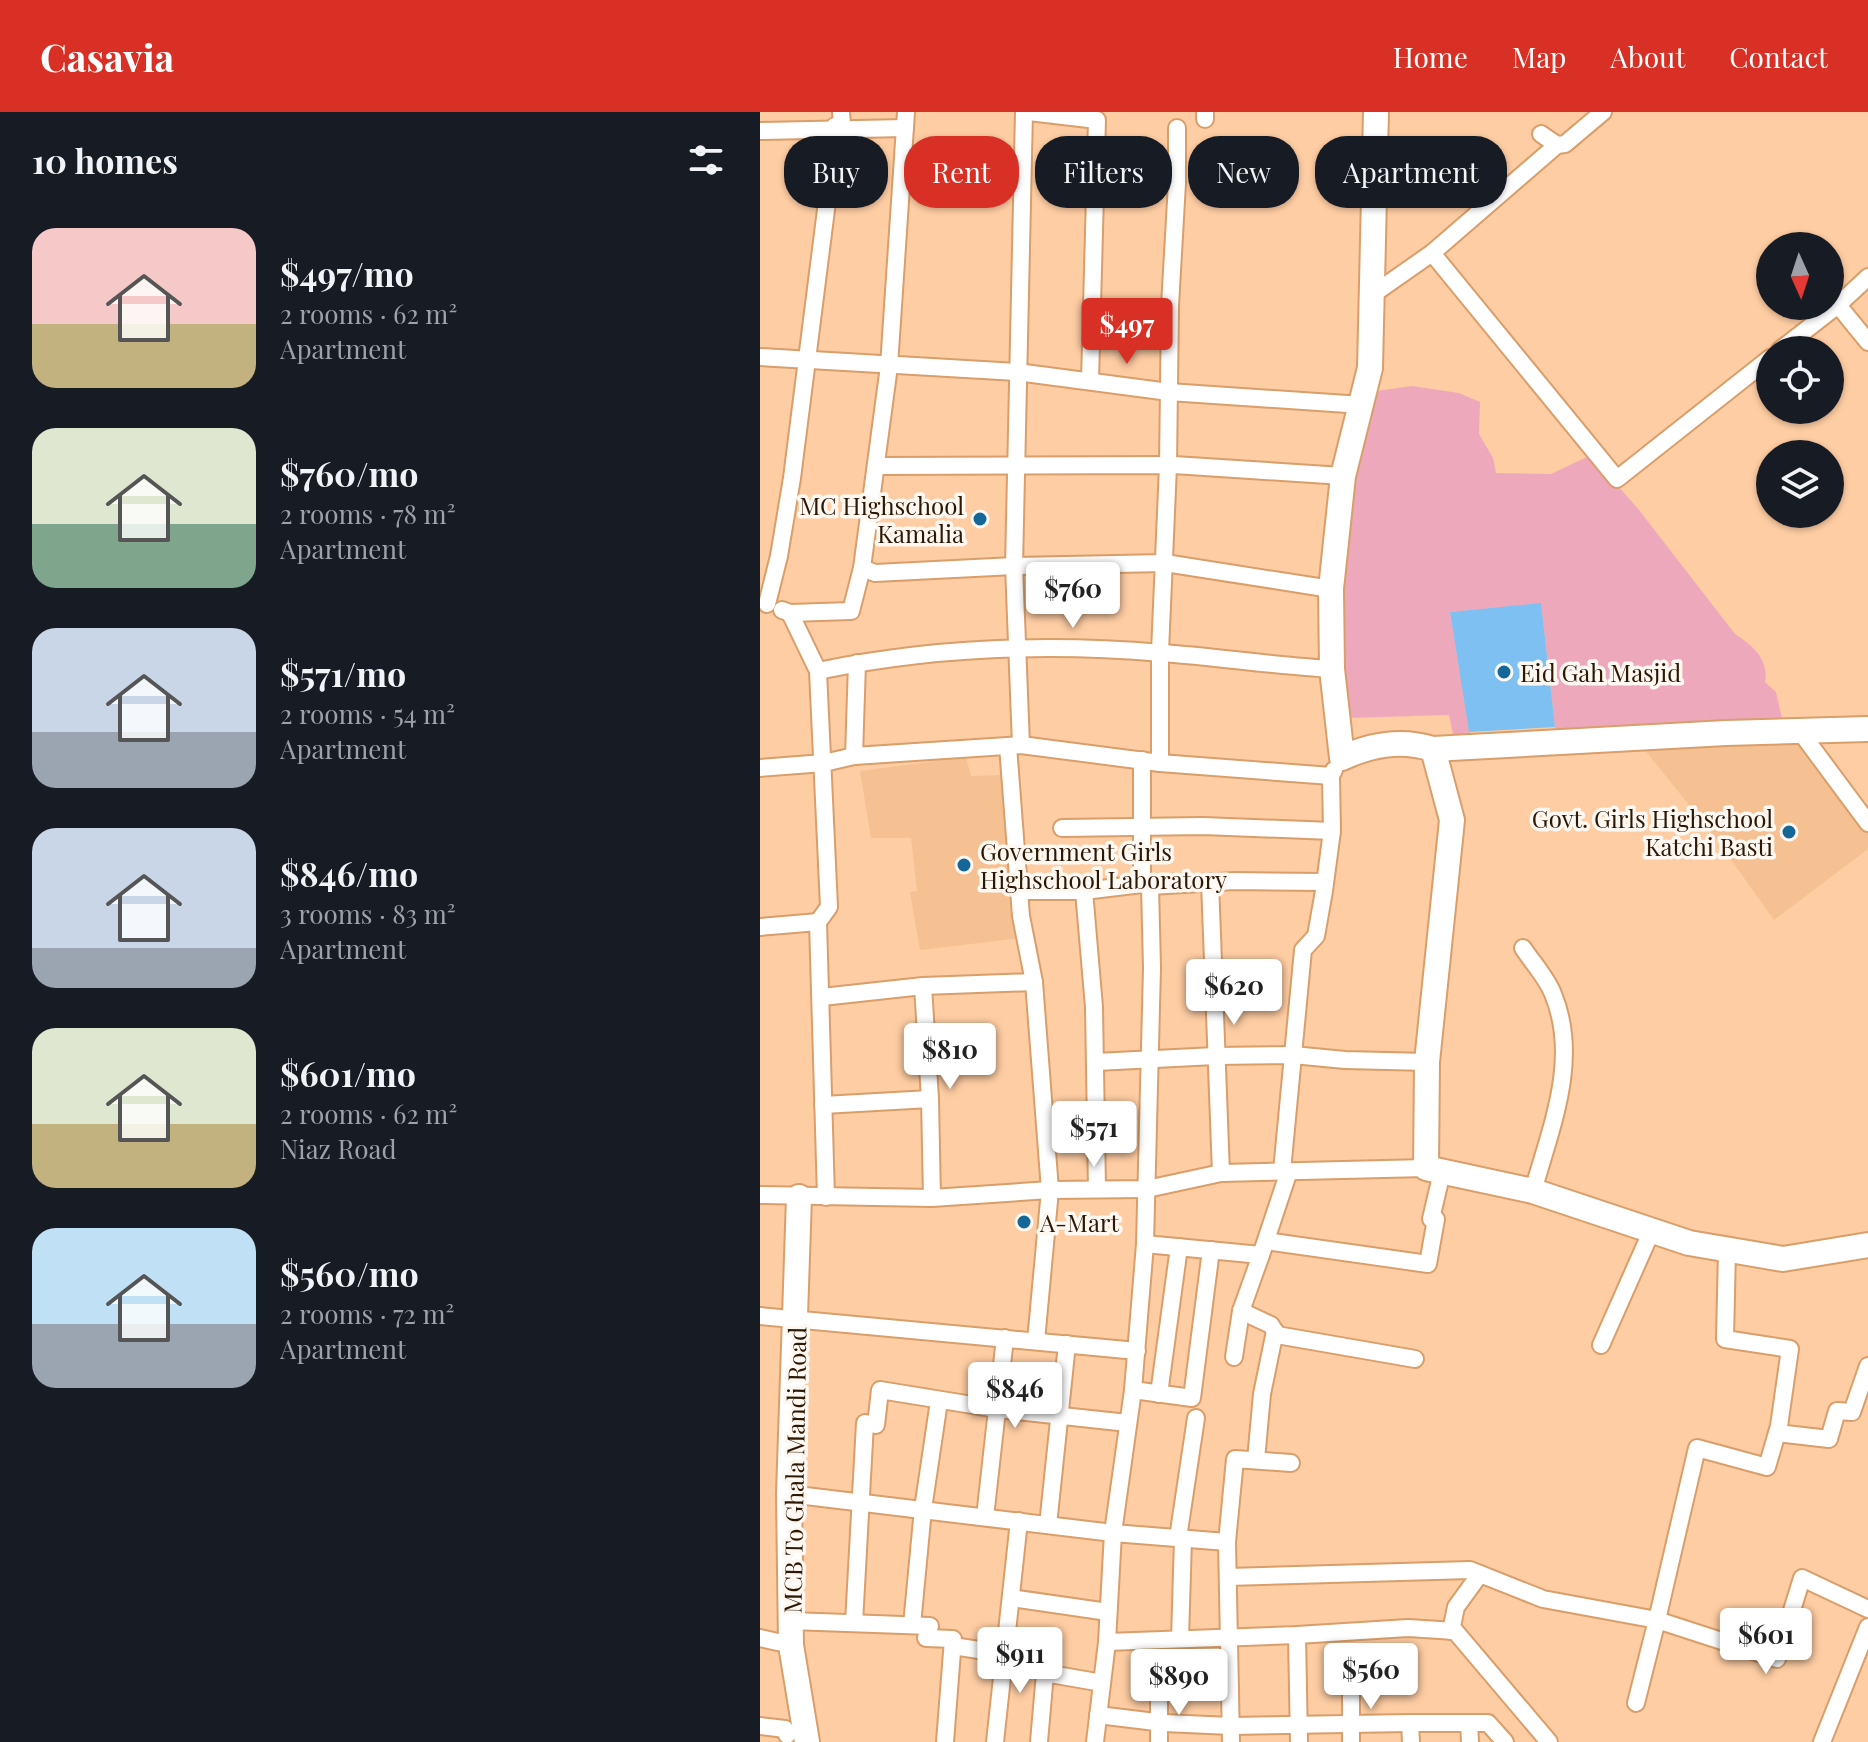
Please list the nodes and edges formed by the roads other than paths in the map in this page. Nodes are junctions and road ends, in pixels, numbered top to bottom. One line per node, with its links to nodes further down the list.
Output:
1 (841, 112): 7 (street)
2 (1027, 112): 23 (street); 24 (street)
3 (1376, 112): 13 (street)
4 (1603, 112): 10 (street)
5 (906, 120): 7 (street); 21 (street)
6 (1177, 128): 25 (street)
7 (835, 130): 8 (street); 20 (street)
8 (760, 131)
9 (1541, 134): 10 (street)
10 (1557, 145): 11 (street)
11 (1432, 253): 13 (street); 22 (street)
12 (1868, 277): 14 (street)
13 (1372, 295): 26 (street)
14 (1844, 299)
15 (1844, 312): 18 (street)
16 (1819, 320): 17 (street)
17 (1798, 336)
18 (1868, 342)
19 (760, 357): 20 (street)
20 (805, 361): 21 (street); 35 (street)
21 (889, 366): 23 (street); 28 (street)
22 (1756, 369)
23 (1017, 372): 24 (street); 27 (street)
24 (1090, 381): 25 (street)
25 (1169, 392): 26 (street); 29 (street)
26 (1362, 405): 30 (street)
27 (1016, 465): 28 (street); 29 (street); 32 (street)
28 (876, 466): 33 (street)
29 (1168, 466): 30 (street); 31 (street)
30 (1343, 476): 34 (street)
31 (1165, 563): 32 (street); 34 (street); 38 (street)
32 (1014, 566): 33 (street); 37 (street)
33 (862, 568): 36 (street)
34 (1331, 589): 40 (street)
35 (764, 602): 36 (street)
36 (790, 613): 41 (street)
37 (1016, 648): 38 (street); 39 (street); 44 (street)
38 (1160, 652): 40 (street); 49 (street)
39 (857, 663): 41 (street); 46 (street)
40 (1332, 669): 50 (street)
41 (818, 671): 48 (street)
42 (1868, 729): 43 (street)
43 (1799, 730): 45 (street); 52 (street)
44 (1014, 746): 46 (street); 47 (street); 59 (street)
45 (1433, 749): 50 (street); 71 (street)
46 (854, 756): 48 (street)
47 (1142, 760): 49 (street); 53 (street)
48 (824, 763): 51 (street); 61 (street)
49 (1160, 763): 50 (street)
50 (1336, 767): 55 (street)
51 (760, 768)
52 (1868, 823)
53 (1141, 826): 54 (street); 55 (street); 58 (street)
54 (1062, 828)
55 (1332, 831): 57 (street)
56 (1210, 882): 57 (street); 58 (street); 68 (street)
57 (1325, 882): 67 (street)
58 (1146, 885): 60 (street); 69 (street)
59 (1020, 891): 60 (street); 64 (street)
60 (1084, 891): 70 (street)
61 (818, 922): 62 (street); 66 (street)
62 (760, 927)
63 (1523, 948): 80 (street)
64 (1034, 982): 65 (street); 79 (street)
65 (923, 986): 66 (street); 72 (street)
66 (822, 997): 73 (street)
67 (1293, 1055): 68 (street); 71 (street); 75 (street)
68 (1215, 1056): 69 (street); 76 (street)
69 (1148, 1060): 70 (street); 78 (street)
70 (1096, 1062): 77 (street)
71 (1427, 1062): 74 (street)
72 (930, 1099): 73 (street); 84 (street)
73 (823, 1105): 83 (street)
74 (1434, 1170): 75 (street); 80 (street); 89 (street)
75 (1286, 1171): 76 (street); 89 (street)
76 (1221, 1173): 78 (street)
77 (1097, 1189): 78 (street); 79 (street)
78 (1147, 1189): 86 (street)
79 (1050, 1190): 84 (street); 97 (street)
80 (1533, 1191): 85 (street)
81 (760, 1195): 82 (street)
82 (799, 1197): 83 (street); 94 (street, MCB To Ghala Mandi Road)
83 (826, 1197): 84 (street)
84 (932, 1198)
85 (1652, 1230): 90 (street); 99 (street)
86 (1145, 1244): 88 (street); 100 (street)
87 (1868, 1245): 90 (street)
88 (1179, 1247): 91 (street); 105 (street)
89 (1264, 1248): 91 (street); 92 (street)
90 (1727, 1249): 111 (street)
91 (1211, 1250): 105 (street)
92 (1241, 1311): 95 (street); 101 (street)
93 (760, 1316): 94 (street)
94 (796, 1319): 96 (street); 114 (street, MCB To Ghala Mandi Road)
95 (1275, 1331): 102 (street); 112 (street)
96 (1005, 1338): 97 (street); 107 (street)
97 (1036, 1341): 98 (street)
98 (1067, 1344): 100 (street); 108 (street)
99 (1601, 1345)
100 (1137, 1351): 104 (street)
101 (1234, 1357)
102 (1415, 1359)
103 (1868, 1366): 111 (street)
104 (1133, 1390): 105 (street); 110 (street)
105 (1159, 1394)
106 (939, 1401): 107 (street); 115 (street); 116 (street)
107 (997, 1409): 108 (street); 117 (street)
108 (1060, 1416): 110 (street); 119 (street)
109 (1196, 1418): 121 (street)
110 (1128, 1423): 120 (street)
111 (1777, 1433): 128 (street)
112 (1256, 1460): 113 (street); 122 (street)
113 (1291, 1463)
114 (789, 1494): 115 (street); 129 (street, MCB To Ghala Mandi Road)
115 (861, 1502): 116 (street); 130 (street)
116 (923, 1509): 117 (street); 131 (street)
117 (985, 1517): 118 (street)
118 (1019, 1521): 119 (street); 125 (street)
119 (1048, 1525): 120 (street)
120 (1113, 1533): 121 (street); 127 (street)
121 (1180, 1538): 122 (street); 137 (street)
122 (1227, 1542): 124 (street)
123 (1480, 1574): 124 (street); 128 (street); 133 (street)
124 (1228, 1577): 136 (street)
125 (1011, 1598): 127 (street); 141 (street)
126 (1868, 1609): 128 (street)
127 (1108, 1612): 138 (street)
128 (1657, 1620): 145 (street)
129 (791, 1621): 130 (street); 139 (street, MCB To Ghala Mandi Road)
130 (854, 1623): 131 (street)
131 (912, 1625): 140 (street)
132 (1868, 1627): 165 (street)
133 (1451, 1631): 134 (street); 164 (street)
134 (1297, 1635): 136 (street); 153 (street)
135 (760, 1638): 139 (street)
136 (1228, 1638): 137 (street); 144 (street)
137 (1180, 1639): 138 (street)
138 (1107, 1642): 143 (street)
139 (791, 1645): 154 (street, MCB To Ghala Mandi Road)
140 (953, 1646): 141 (street); 155 (street)
141 (1005, 1654): 156 (street)
142 (1351, 1679): 148 (street)
143 (1102, 1683): 146 (street); 157 (street)
144 (1230, 1689): 147 (street); 152 (street)
145 (1636, 1703)
146 (1098, 1715): 147 (street); 158 (street)
147 (1159, 1722): 152 (street); 159 (street)
148 (1351, 1723): 149 (street); 153 (street); 160 (street)
149 (1410, 1723): 150 (street); 161 (street)
150 (1469, 1723): 162 (street); 163 (street)
151 (760, 1726): 154 (street)
152 (1231, 1734): 153 (street)
153 (1299, 1734)
154 (795, 1740)
155 (945, 1742)
156 (995, 1742)
157 (1039, 1742)
158 (1095, 1742)
159 (1159, 1742)
160 (1351, 1742)
161 (1411, 1742)
162 (1470, 1742)
163 (1505, 1742)
164 (1549, 1742)
165 (1822, 1742)

